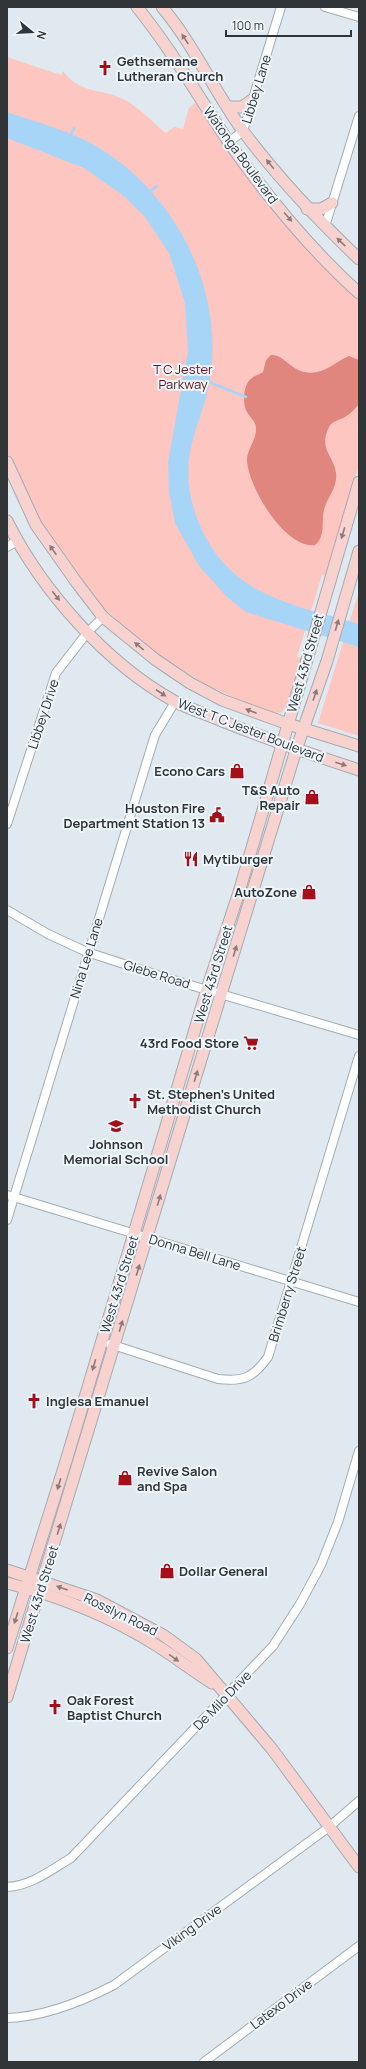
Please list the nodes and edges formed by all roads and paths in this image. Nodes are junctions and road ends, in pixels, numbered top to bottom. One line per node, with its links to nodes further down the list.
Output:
1 (138, 7): 10 (main road, Watonga Boulevard)
2 (162, 7): 7 (main road, Watonga Boulevard, one-way to 2)
3 (281, 7): 6 (street, Libbey Lane)
4 (325, 7): 5 (street)
5 (359, 17)
6 (252, 100): 7 (main road); 9 (street, Libbey Lane)
7 (228, 107): 9 (main road, Watonga Boulevard)
8 (359, 116): 11 (street)
9 (243, 131): 10 (street, Libbey Lane); 12 (main road, Watonga Boulevard, one-way to 9)
10 (230, 142): 15 (main road, Watonga Boulevard, one-way to 15)
11 (332, 203): 12 (main road); 13 (street)
12 (307, 209): 13 (main road, Watonga Boulevard)
13 (323, 225): 14 (main road, Watonga Boulevard, one-way to 13)
14 (359, 259)
15 (359, 293)
16 (7, 462): 23 (main road, West T C Jester Boulevard, one-way to 16)
17 (359, 482): 18 (main road, West 43rd Street)
18 (354, 515): 26 (main road, West 43rd Street, one-way to 26)
19 (7, 521): 20 (main road, West T C Jester Boulevard)
20 (17, 541): 21 (street); 24 (main road, West T C Jester Boulevard, one-way to 24)
21 (7, 547)
22 (359, 551): 27 (main road, West 43rd Street, one-way to 22)
23 (103, 618): 24 (street, Libbey Drive); 26 (main road, West T C Jester Boulevard, one-way to 23)
24 (87, 633): 25 (main road, West T C Jester Boulevard, one-way to 25); 32 (street, Libbey Drive)
25 (175, 702): 28 (main road, West T C Jester Boulevard); 38 (street, Nina Lee Lane)
26 (288, 724): 27 (main road, West T C Jester Boulevard); 28 (main road, West 43rd Street)
27 (303, 729): 29 (main road, West T C Jester Boulevard); 30 (main road, West 43rd Street)
28 (282, 745): 30 (main road, West T C Jester Boulevard); 33 (main road, West 43rd Street)
29 (359, 746)
30 (296, 750): 31 (main road, West T C Jester Boulevard, one-way to 31); 34 (main road, West 43rd Street)
31 (359, 770)
32 (7, 824)
33 (255, 832): 34 (main road); 35 (main road, West 43rd Street)
34 (271, 833): 36 (main road, West 43rd Street)
35 (239, 892): 36 (main road); 39 (main road, West 43rd Street)
36 (252, 896): 40 (main road, West 43rd Street, one-way to 36)
37 (7, 910): 38 (street, Glebe Road)
38 (87, 952): 39 (street, Glebe Road); 45 (street, Nina Lee Lane)
39 (207, 989): 40 (street, Glebe Road); 43 (main road, West 43rd Street)
40 (222, 993): 41 (street, Glebe Road); 44 (main road, West 43rd Street, one-way to 40)
41 (359, 1035)
42 (359, 1056): 49 (street, Brimberry Street)
43 (170, 1111): 44 (main road); 47 (main road, West 43rd Street)
44 (184, 1115): 48 (main road, West 43rd Street, one-way to 44)
45 (10, 1196): 46 (street, Nina Lee Lane); 47 (street, Donna Bell Lane)
46 (7, 1220)
47 (134, 1234): 48 (street, Donna Bell Lane); 51 (main road, West 43rd Street)
48 (148, 1238): 49 (street, Donna Bell Lane); 52 (main road, West 43rd Street, one-way to 48)
49 (291, 1281): 50 (street, Donna Bell Lane); 52 (street, Brimberry Street)
50 (359, 1302)
51 (101, 1341): 52 (street, Brimberry Street); 54 (main road, West 43rd Street, one-way to 54)
52 (115, 1346): 55 (main road, West 43rd Street)
53 (359, 1451): 66 (street, De Milo Drive)
54 (68, 1453): 55 (main road); 57 (main road, West 43rd Street, one-way to 57)
55 (81, 1456): 58 (main road, West 43rd Street, one-way to 55)
56 (7, 1570): 57 (main road, Rosslyn Road)
57 (30, 1577): 58 (main road, Rosslyn Road); 60 (main road, West 43rd Street)
58 (43, 1581): 61 (main road, West 43rd Street); 62 (main road, Rosslyn Road, one-way to 58)
59 (7, 1583): 60 (main road, Rosslyn Road)
60 (26, 1588): 61 (main road, Rosslyn Road); 64 (main road, West 43rd Street, one-way to 64)
61 (39, 1593): 63 (main road, Rosslyn Road); 67 (main road, West 43rd Street)
62 (163, 1635): 63 (main road); 65 (main road, Rosslyn Road)
63 (156, 1646): 65 (main road, Rosslyn Road, one-way to 65)
64 (7, 1648)
65 (218, 1686): 66 (main road, Rosslyn Road)
66 (227, 1694): 69 (main road, Rosslyn Road); 71 (street, De Milo Drive)
67 (7, 1697)
68 (359, 1801): 69 (street, Viking Drive)
69 (329, 1827): 70 (main road, Rosslyn Road); 73 (street, Viking Drive)
70 (359, 1867)
71 (7, 1887)
72 (359, 1946): 74 (street, Latexo Drive)
73 (7, 2018)
74 (204, 2062)

